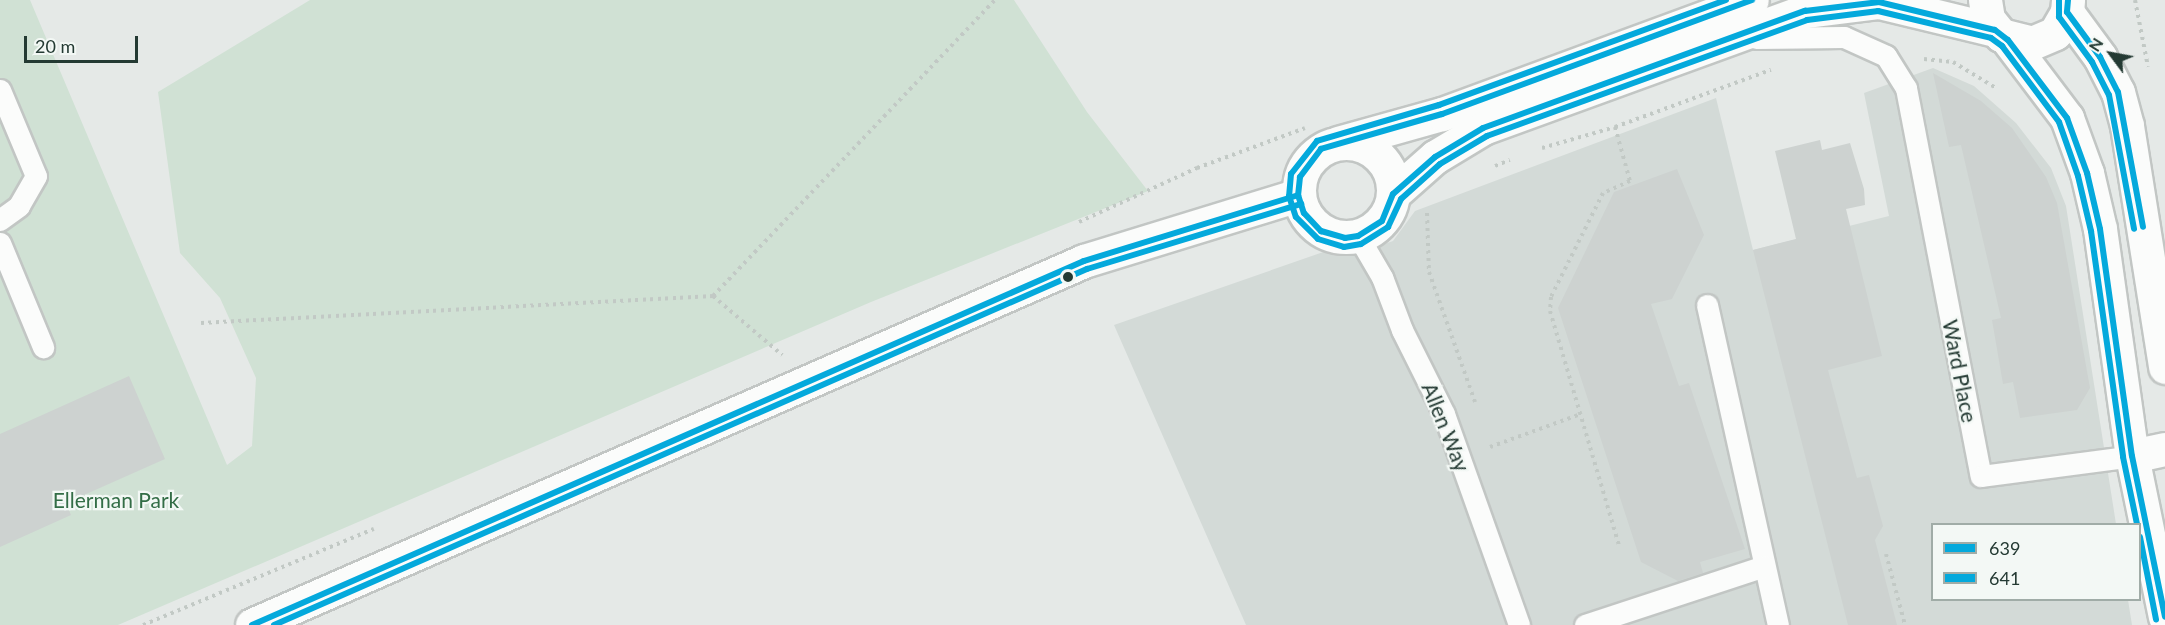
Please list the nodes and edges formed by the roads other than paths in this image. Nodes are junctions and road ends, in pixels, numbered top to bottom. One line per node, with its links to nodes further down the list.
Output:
1 (1752, 0): 6 (main road)
2 (2068, 6): 3 (main road); 14 (main road)
3 (1996, 23): 4 (main road); 16 (main road)
4 (1672, 60): 7 (main road); 16 (lane, Ward Place)
5 (0, 90): 9 (lane)
6 (1338, 143): 7 (main road); 8 (main road)
7 (1392, 194): 10 (main road)
8 (1298, 195): 10 (main road); 19 (main road)
9 (0, 220)
10 (1358, 236): 20 (lane, Allen Way)
11 (0, 243): 13 (lane)
12 (1707, 305): 17 (lane)
13 (43, 347)
14 (2165, 367)
15 (2165, 449): 16 (main road)
16 (2132, 456): 18 (main road)
17 (1764, 566): 21 (lane); 22 (lane)
18 (2165, 616)
19 (252, 625)
20 (1519, 625)
21 (1585, 625)
22 (1778, 625)

